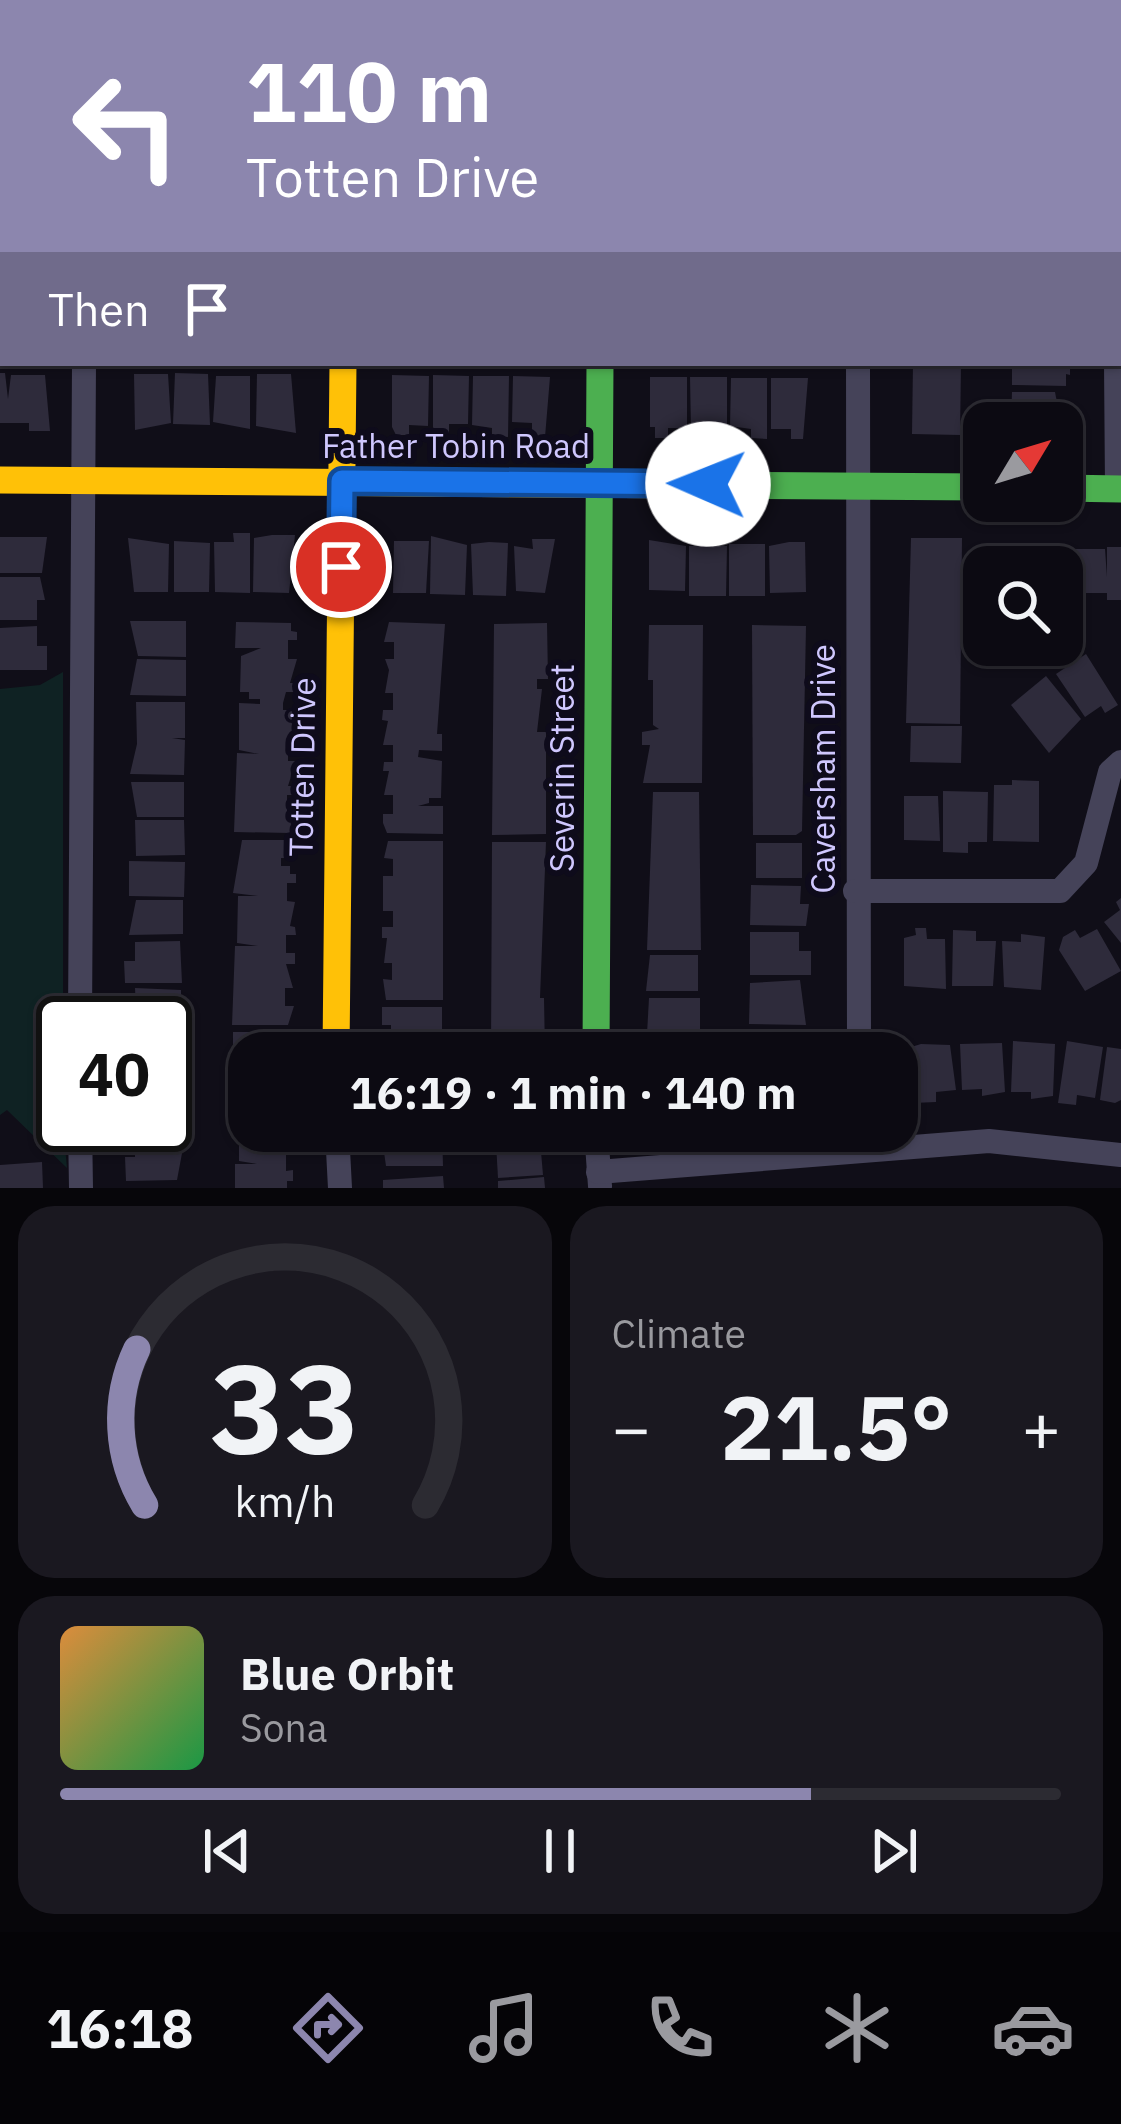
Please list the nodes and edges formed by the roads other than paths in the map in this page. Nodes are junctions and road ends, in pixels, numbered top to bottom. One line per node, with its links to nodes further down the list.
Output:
1 (84, 366): 6 (street)
2 (343, 366): 8 (street, Totten Drive)
3 (600, 366): 9 (street, Severin Street)
4 (858, 366): 10 (street, Caversham Drive)
5 (1116, 366): 13 (street)
6 (83, 479): 7 (street, Father Tobin Road); 8 (street, Father Tobin Road); 16 (street)
7 (0, 480)
8 (342, 481): 9 (street, Father Tobin Road); 17 (street, Totten Drive)
9 (600, 483): 10 (street, Father Tobin Road); 18 (street, Severin Street)
10 (857, 486): 11 (street, Father Tobin Road); 15 (street, Caversham Drive)
11 (963, 487)
12 (1083, 488): 13 (street)
13 (1119, 489)
14 (1121, 762): 15 (street)
15 (855, 891): 19 (street, Caversham Drive)
16 (80, 996)
17 (336, 1032)
18 (596, 1032)
19 (858, 1032)
20 (918, 1141): 24 (street)
21 (80, 1152): 26 (street)
22 (338, 1152): 27 (street)
23 (789, 1152): 25 (street)
24 (1121, 1155)
25 (599, 1180)
26 (81, 1188)
27 (340, 1188)

